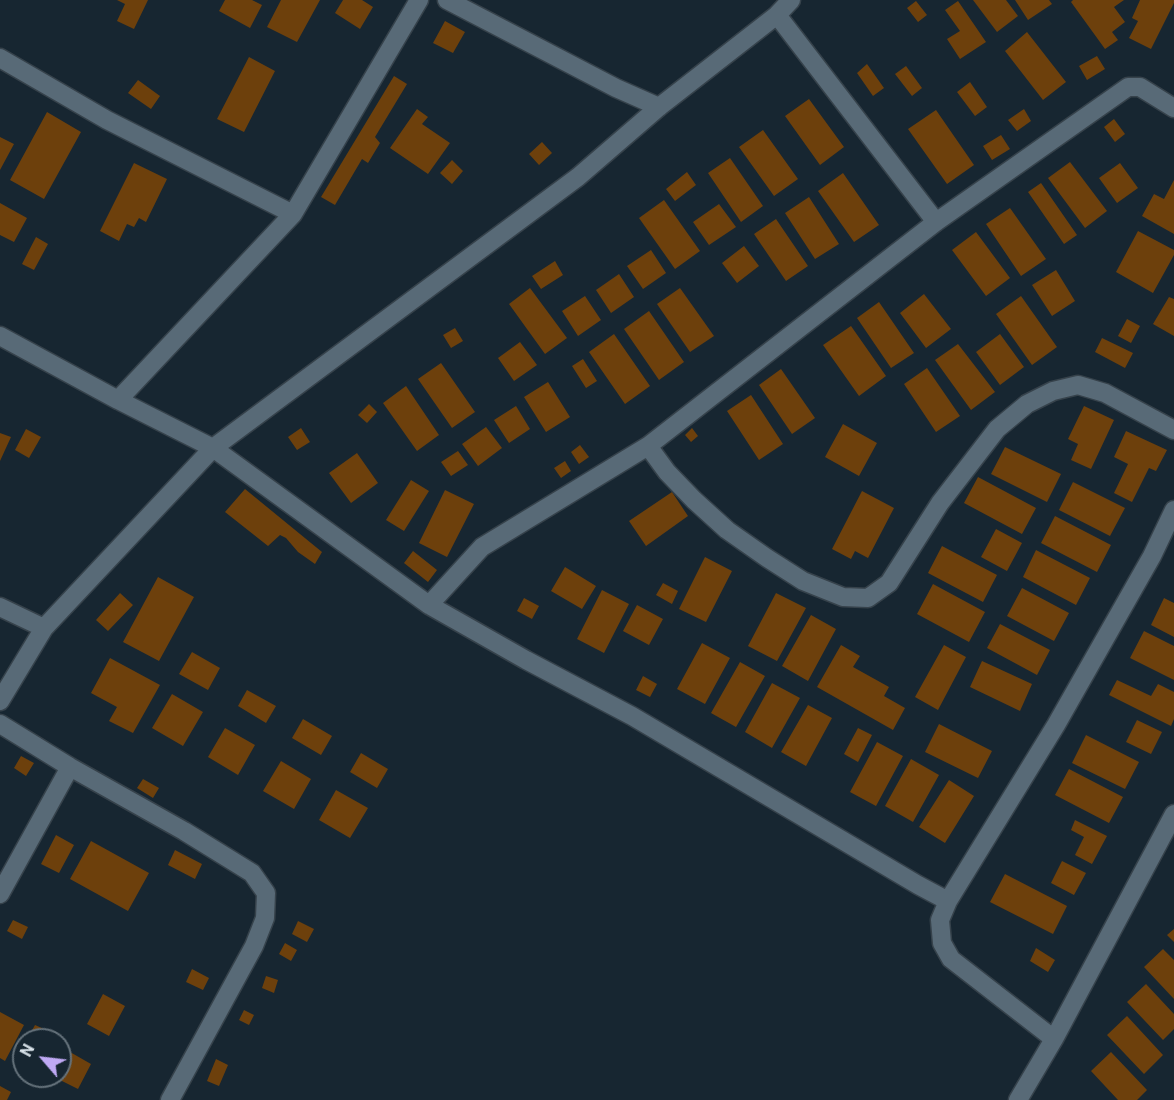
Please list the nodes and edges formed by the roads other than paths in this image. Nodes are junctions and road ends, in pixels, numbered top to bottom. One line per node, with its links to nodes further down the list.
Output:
1 (419, 0): 8 (street)
2 (447, 0): 6 (street)
3 (791, 0): 4 (street)
4 (777, 15): 6 (street); 9 (street)
5 (0, 58): 8 (street)
6 (659, 106): 14 (street)
7 (1174, 108): 9 (street)
8 (293, 214): 11 (street)
9 (936, 222): 13 (street)
10 (0, 336): 11 (street)
11 (118, 400): 14 (street)
12 (1174, 430): 13 (street)
13 (648, 446): 16 (street)
14 (213, 448): 16 (street); 18 (street)
15 (1174, 510): 24 (street)
16 (429, 605): 24 (street)
17 (0, 607): 18 (street)
18 (44, 628): 19 (street)
19 (0, 700)
20 (0, 724): 21 (street)
21 (70, 767): 23 (street); 26 (street)
22 (1174, 814): 25 (street)
23 (0, 894)
24 (948, 901): 25 (street)
25 (1054, 1039): 27 (street)
26 (170, 1100)
27 (1018, 1100)

